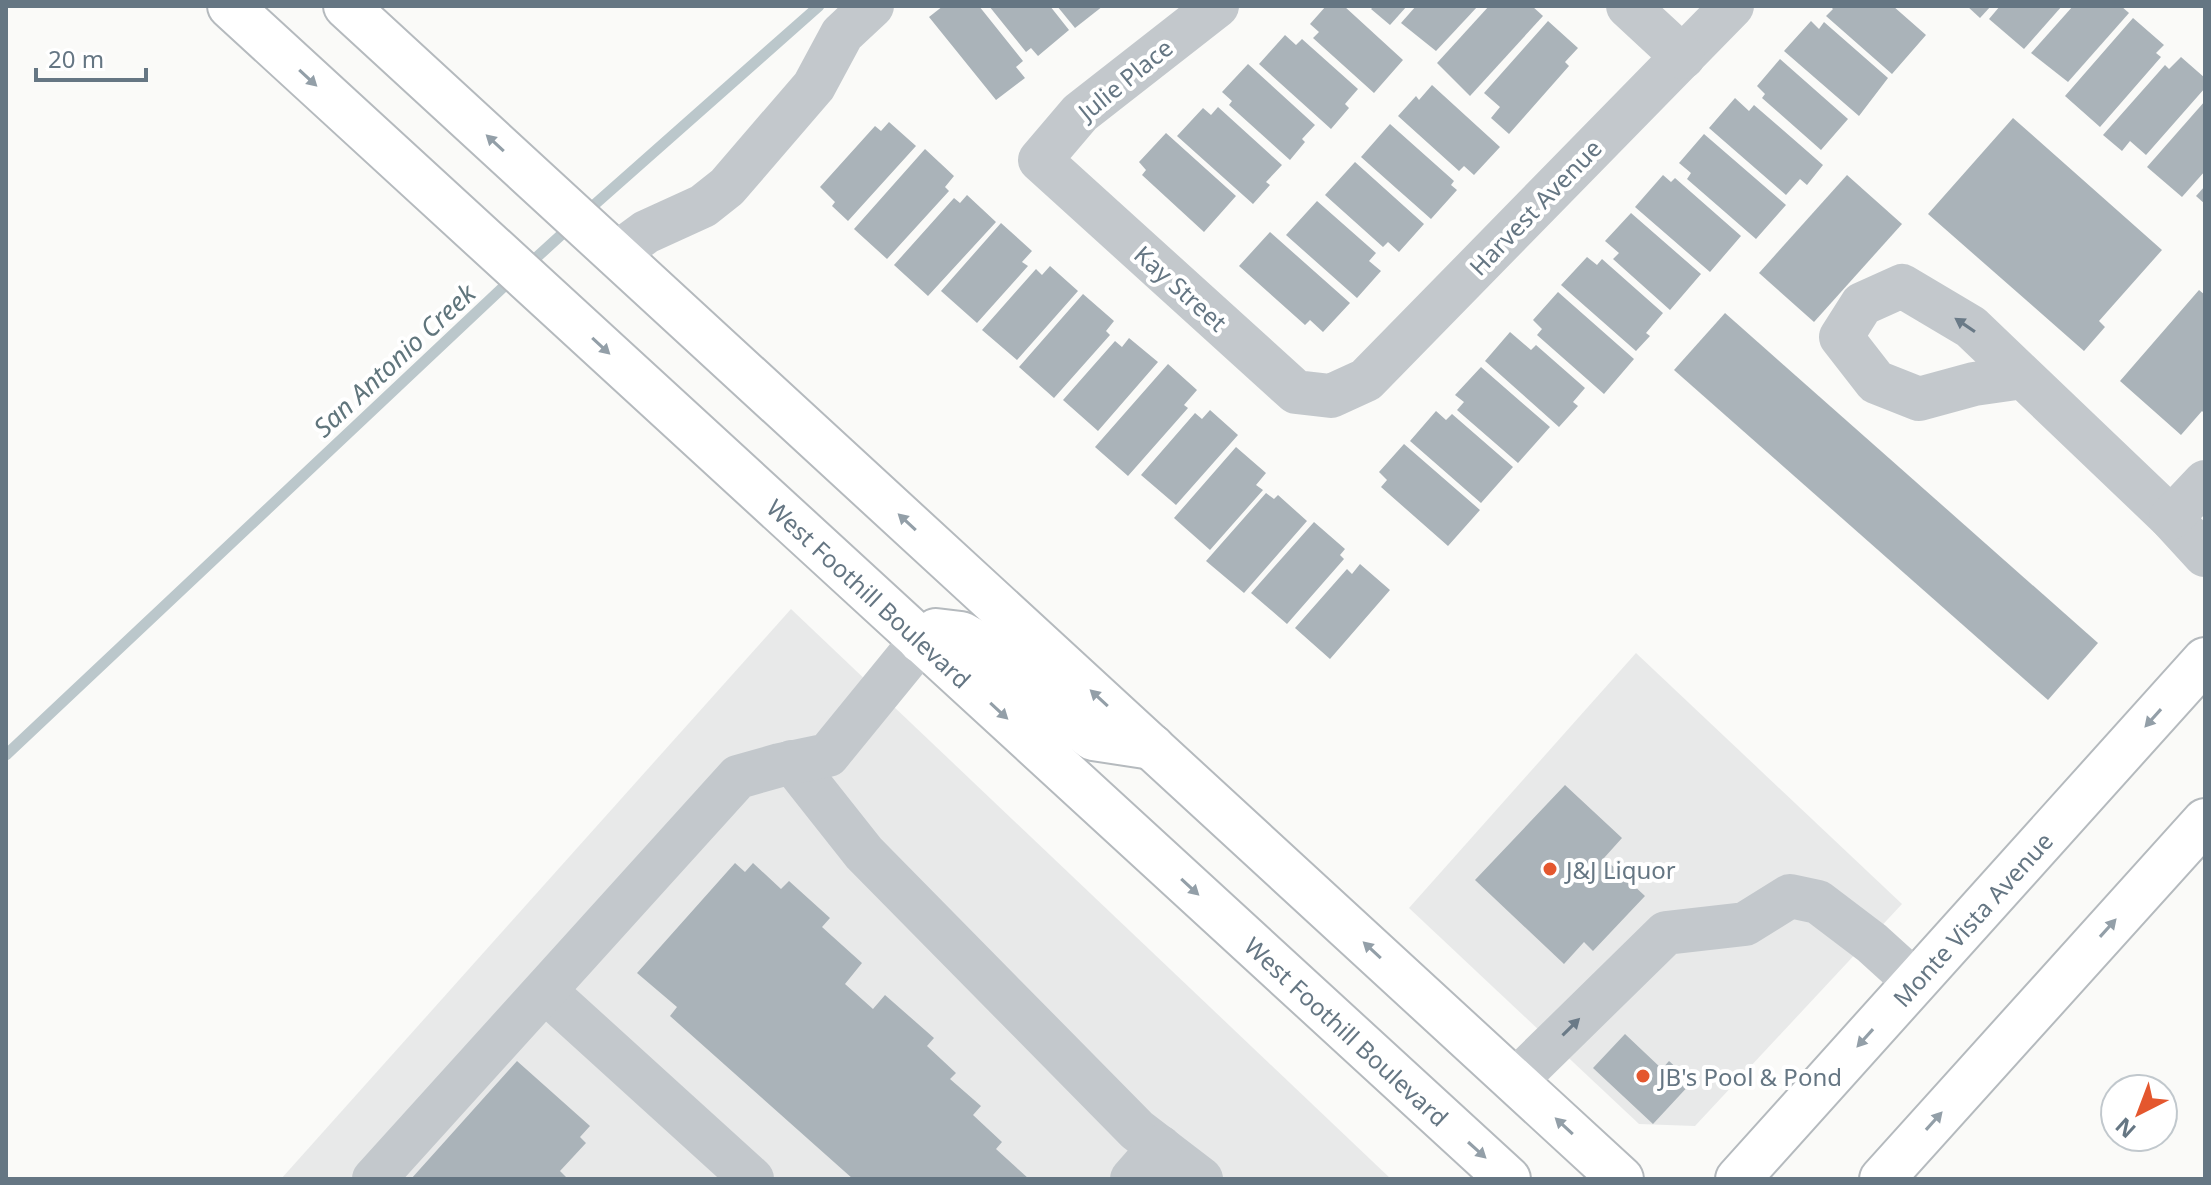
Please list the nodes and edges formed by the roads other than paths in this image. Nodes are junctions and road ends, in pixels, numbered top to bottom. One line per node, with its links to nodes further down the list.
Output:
1 (230, 6): 15 (main road, West Foothill Boulevard, one-way to 15)
2 (346, 6): 9 (main road, one-way to 2)
3 (872, 6): 9 (street)
4 (1217, 6): 8 (street, Julie Place)
5 (1628, 6): 7 (street)
6 (1732, 6): 7 (street, Harvest Avenue)
7 (1683, 57): 11 (street, Harvest Avenue)
8 (1040, 160): 11 (street, Kay Street)
9 (608, 247): 17 (main road, one-way to 9)
10 (2023, 377): 13 (street)
11 (1331, 396)
12 (2205, 482): 13 (street)
13 (2171, 518): 14 (street)
14 (2205, 555)
15 (921, 641): 17 (main road); 18 (street); 27 (main road, West Foothill Boulevard, one-way to 27)
16 (2205, 660): 20 (main road, Monte Vista Avenue, one-way to 20)
17 (1152, 747): 22 (main road, one-way to 17)
18 (792, 762): 21 (street); 23 (street)
19 (2205, 821): 30 (main road, one-way to 19)
20 (1915, 982): 22 (street, one-way to 20); 29 (main road, Monte Vista Avenue, one-way to 29)
21 (545, 991): 24 (street); 25 (street)
22 (1515, 1081): 28 (main road, one-way to 22)
23 (1146, 1163): 26 (street)
24 (374, 1179)
25 (752, 1179)
26 (1201, 1179)
27 (1508, 1179)
28 (1621, 1179)
29 (1738, 1179)
30 (1882, 1179)

